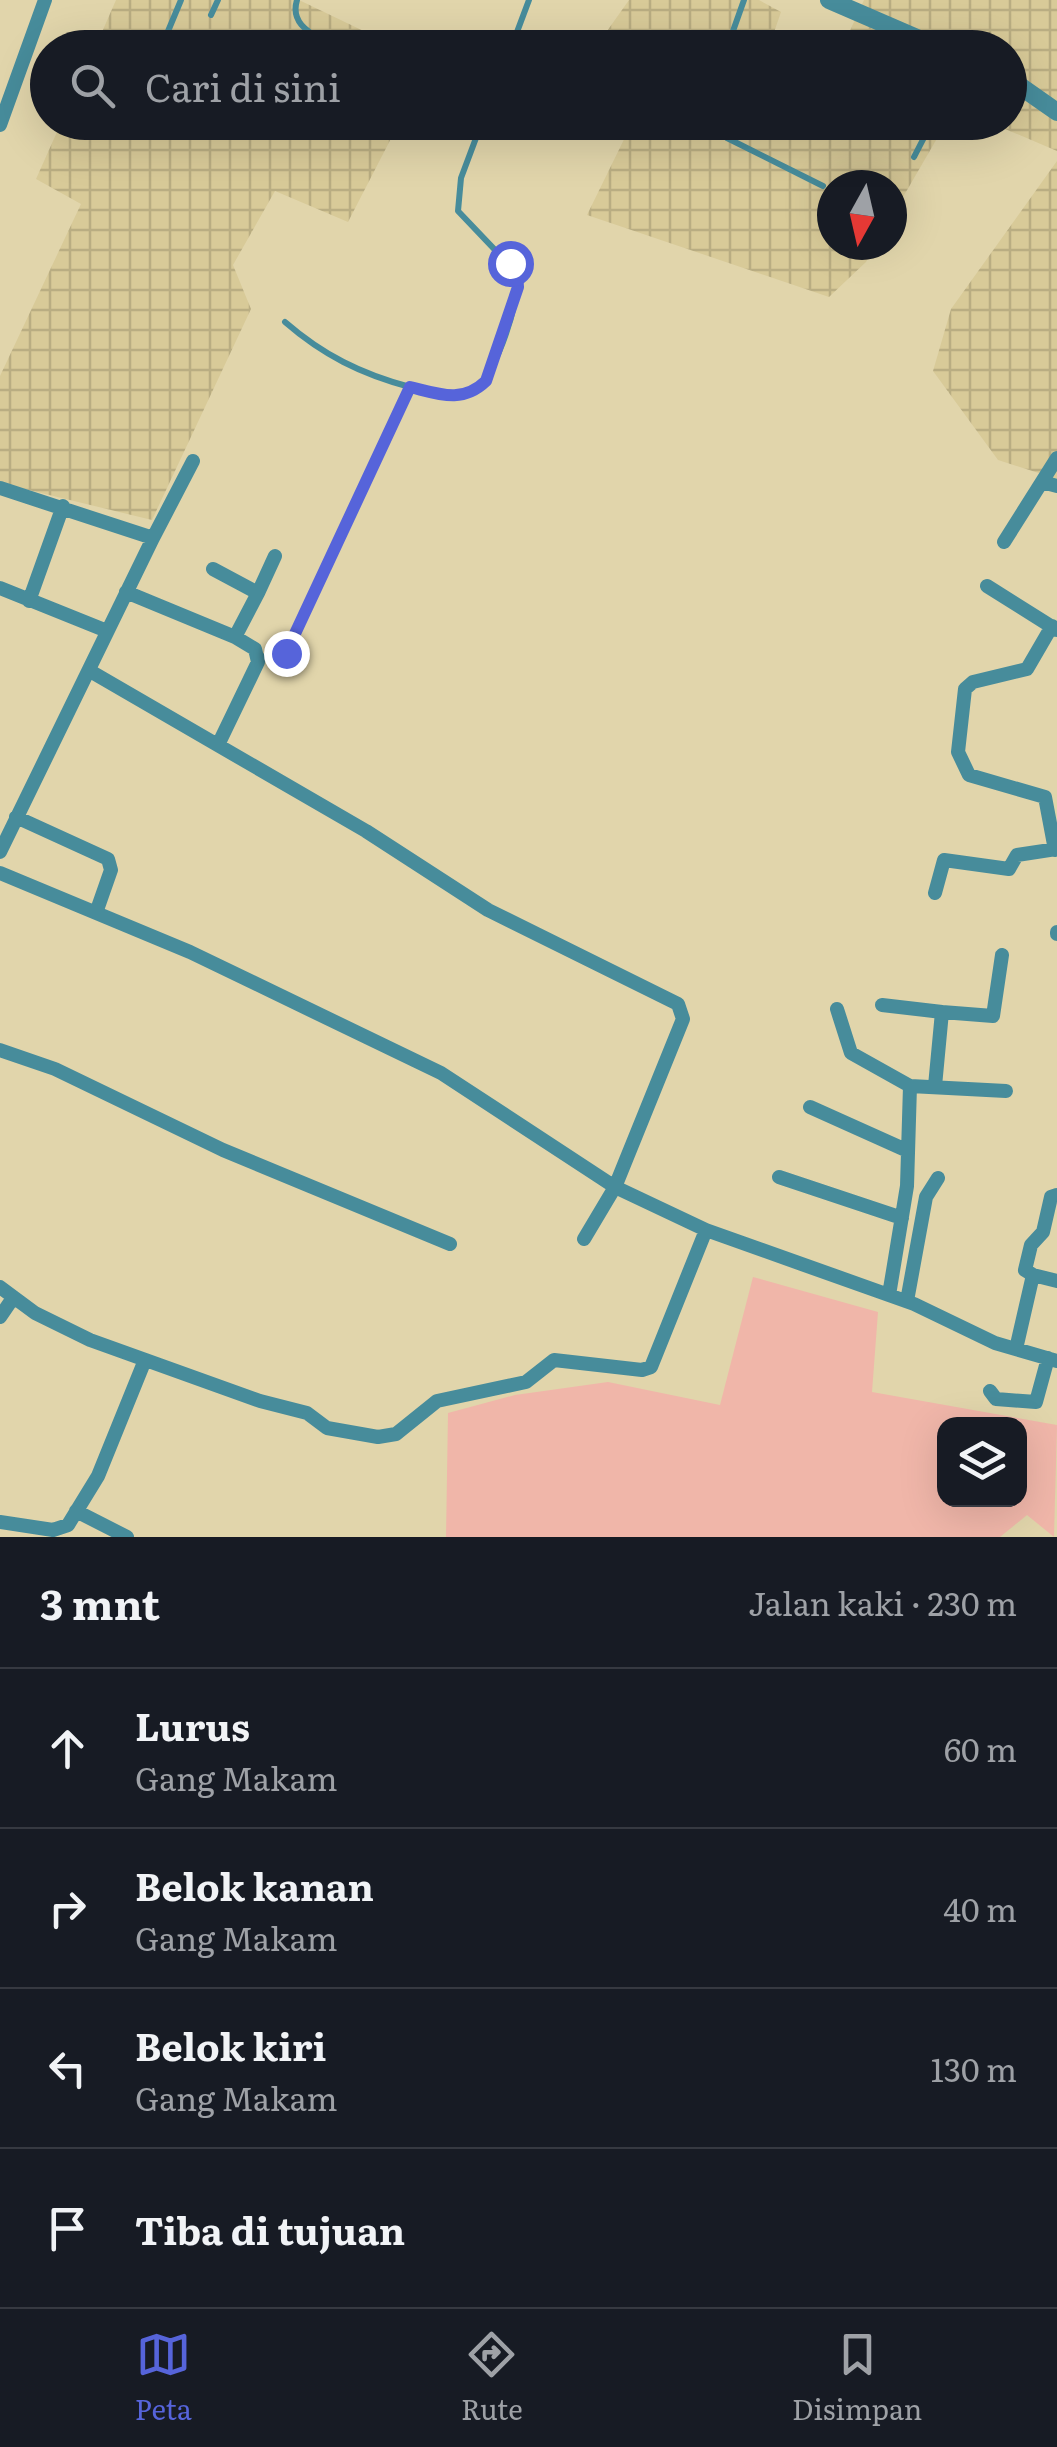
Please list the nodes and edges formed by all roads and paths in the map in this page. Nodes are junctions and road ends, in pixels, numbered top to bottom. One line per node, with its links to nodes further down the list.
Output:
1 (45, 0): 9 (street)
2 (180, 0): 10 (lane)
3 (218, 0): 8 (lane)
4 (297, 0): 11 (lane)
5 (529, 0): 12 (lane)
6 (744, 0): 13 (lane)
7 (829, 0): 14 (street)
8 (211, 15)
9 (34, 30)
10 (168, 30)
11 (308, 30)
12 (518, 30)
13 (733, 30)
14 (898, 30)
15 (30, 42): 18 (street)
16 (1027, 91): 17 (street)
17 (1057, 112)
18 (0, 125)
19 (475, 140): 25 (lane)
20 (731, 140): 23 (lane)
21 (923, 140): 22 (lane)
22 (914, 157)
23 (817, 183)
24 (286, 322): 25 (lane)
25 (410, 387): 43 (lane)
26 (1057, 458): 28 (street)
27 (193, 461): 31 (street)
28 (1050, 484): 32 (street)
29 (0, 488): 30 (street)
30 (63, 506): 31 (street); 39 (street)
31 (152, 538): 37 (street)
32 (1004, 542)
33 (276, 556): 38 (street)
34 (213, 569): 38 (street)
35 (987, 586): 40 (street)
36 (0, 588): 39 (street)
37 (126, 592): 41 (street); 42 (street)
38 (258, 592): 42 (street)
39 (28, 601): 41 (street)
40 (1054, 628): 47 (street)
41 (108, 631): 44 (street)
42 (235, 637): 43 (street)
43 (257, 656): 45 (street)
44 (90, 671): 45 (street); 46 (street)
45 (218, 745): 64 (street)
46 (16, 817): 48 (street); 51 (street)
47 (1056, 850): 50 (street)
48 (0, 852)
49 (0, 872): 51 (street)
50 (935, 893)
51 (96, 910): 64 (street)
52 (1002, 955): 55 (street)
53 (882, 1004): 55 (street)
54 (837, 1009): 57 (street)
55 (942, 1012): 58 (street)
56 (0, 1050): 69 (street)
57 (910, 1086): 58 (street); 61 (street)
58 (936, 1086): 59 (street)
59 (1006, 1091)
60 (810, 1108): 61 (street)
61 (908, 1151): 66 (street)
62 (779, 1177): 66 (street)
63 (938, 1178): 75 (street)
64 (615, 1187): 67 (street); 68 (street)
65 (1057, 1195): 70 (street)
66 (902, 1218): 73 (street)
67 (706, 1230): 73 (street); 78 (street)
68 (584, 1239)
69 (450, 1244)
70 (1032, 1275): 71 (street); 77 (street)
71 (1057, 1280)
72 (0, 1286): 74 (street)
73 (889, 1295): 75 (street)
74 (13, 1298): 76 (street); 78 (street)
75 (907, 1301): 77 (street)
76 (0, 1318)
77 (1016, 1349): 79 (street)
78 (144, 1360): 81 (street)
79 (1052, 1360): 80 (street)
80 (990, 1391)
81 (76, 1511): 82 (street); 83 (street)
82 (0, 1522)
83 (127, 1537)

